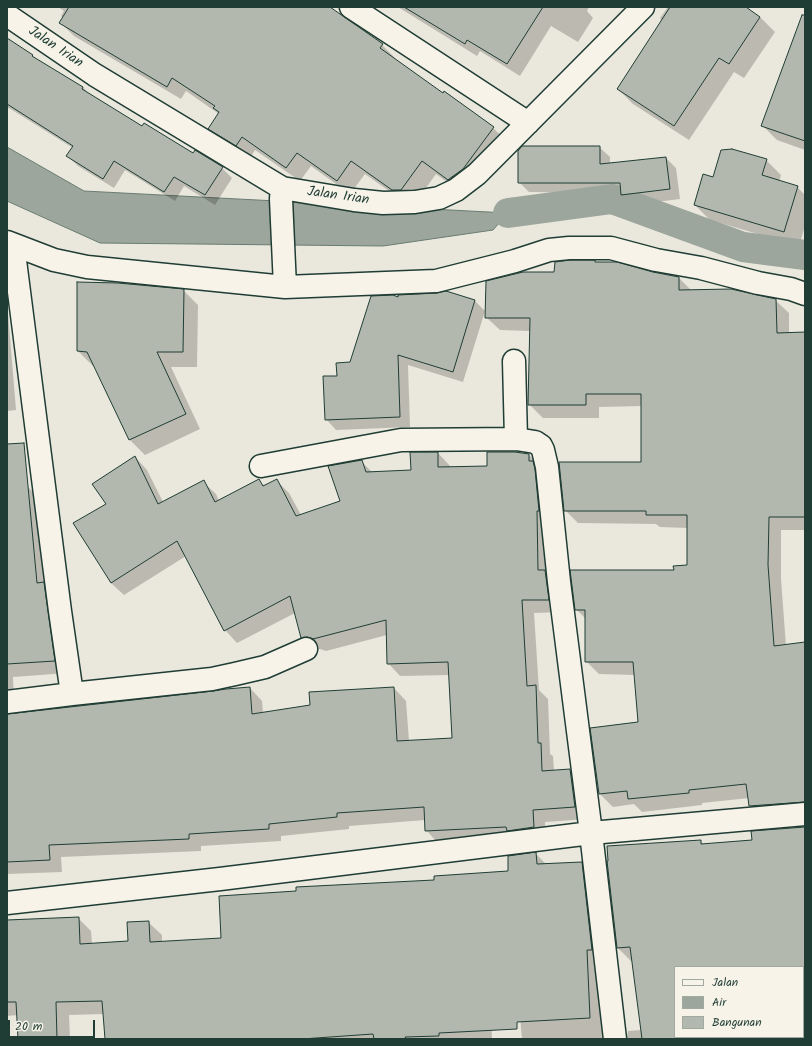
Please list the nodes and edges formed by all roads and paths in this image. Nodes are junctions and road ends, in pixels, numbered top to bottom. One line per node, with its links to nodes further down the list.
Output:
1 (351, 7): 4 (street)
2 (643, 7): 4 (street, Jalan Irian)
3 (7, 15): 5 (street, Jalan Irian)
4 (528, 123): 5 (street, Jalan Irian)
5 (282, 194): 7 (street)
6 (10, 244): 7 (street); 13 (street)
7 (285, 280): 8 (street)
8 (805, 294)
9 (514, 361): 10 (street)
10 (516, 439): 11 (street); 16 (street)
11 (261, 466)
12 (306, 649): 13 (street)
13 (72, 694): 14 (street)
14 (7, 702)
15 (805, 814): 16 (street)
16 (591, 833): 17 (street); 18 (street)
17 (7, 903)
18 (615, 1039)

